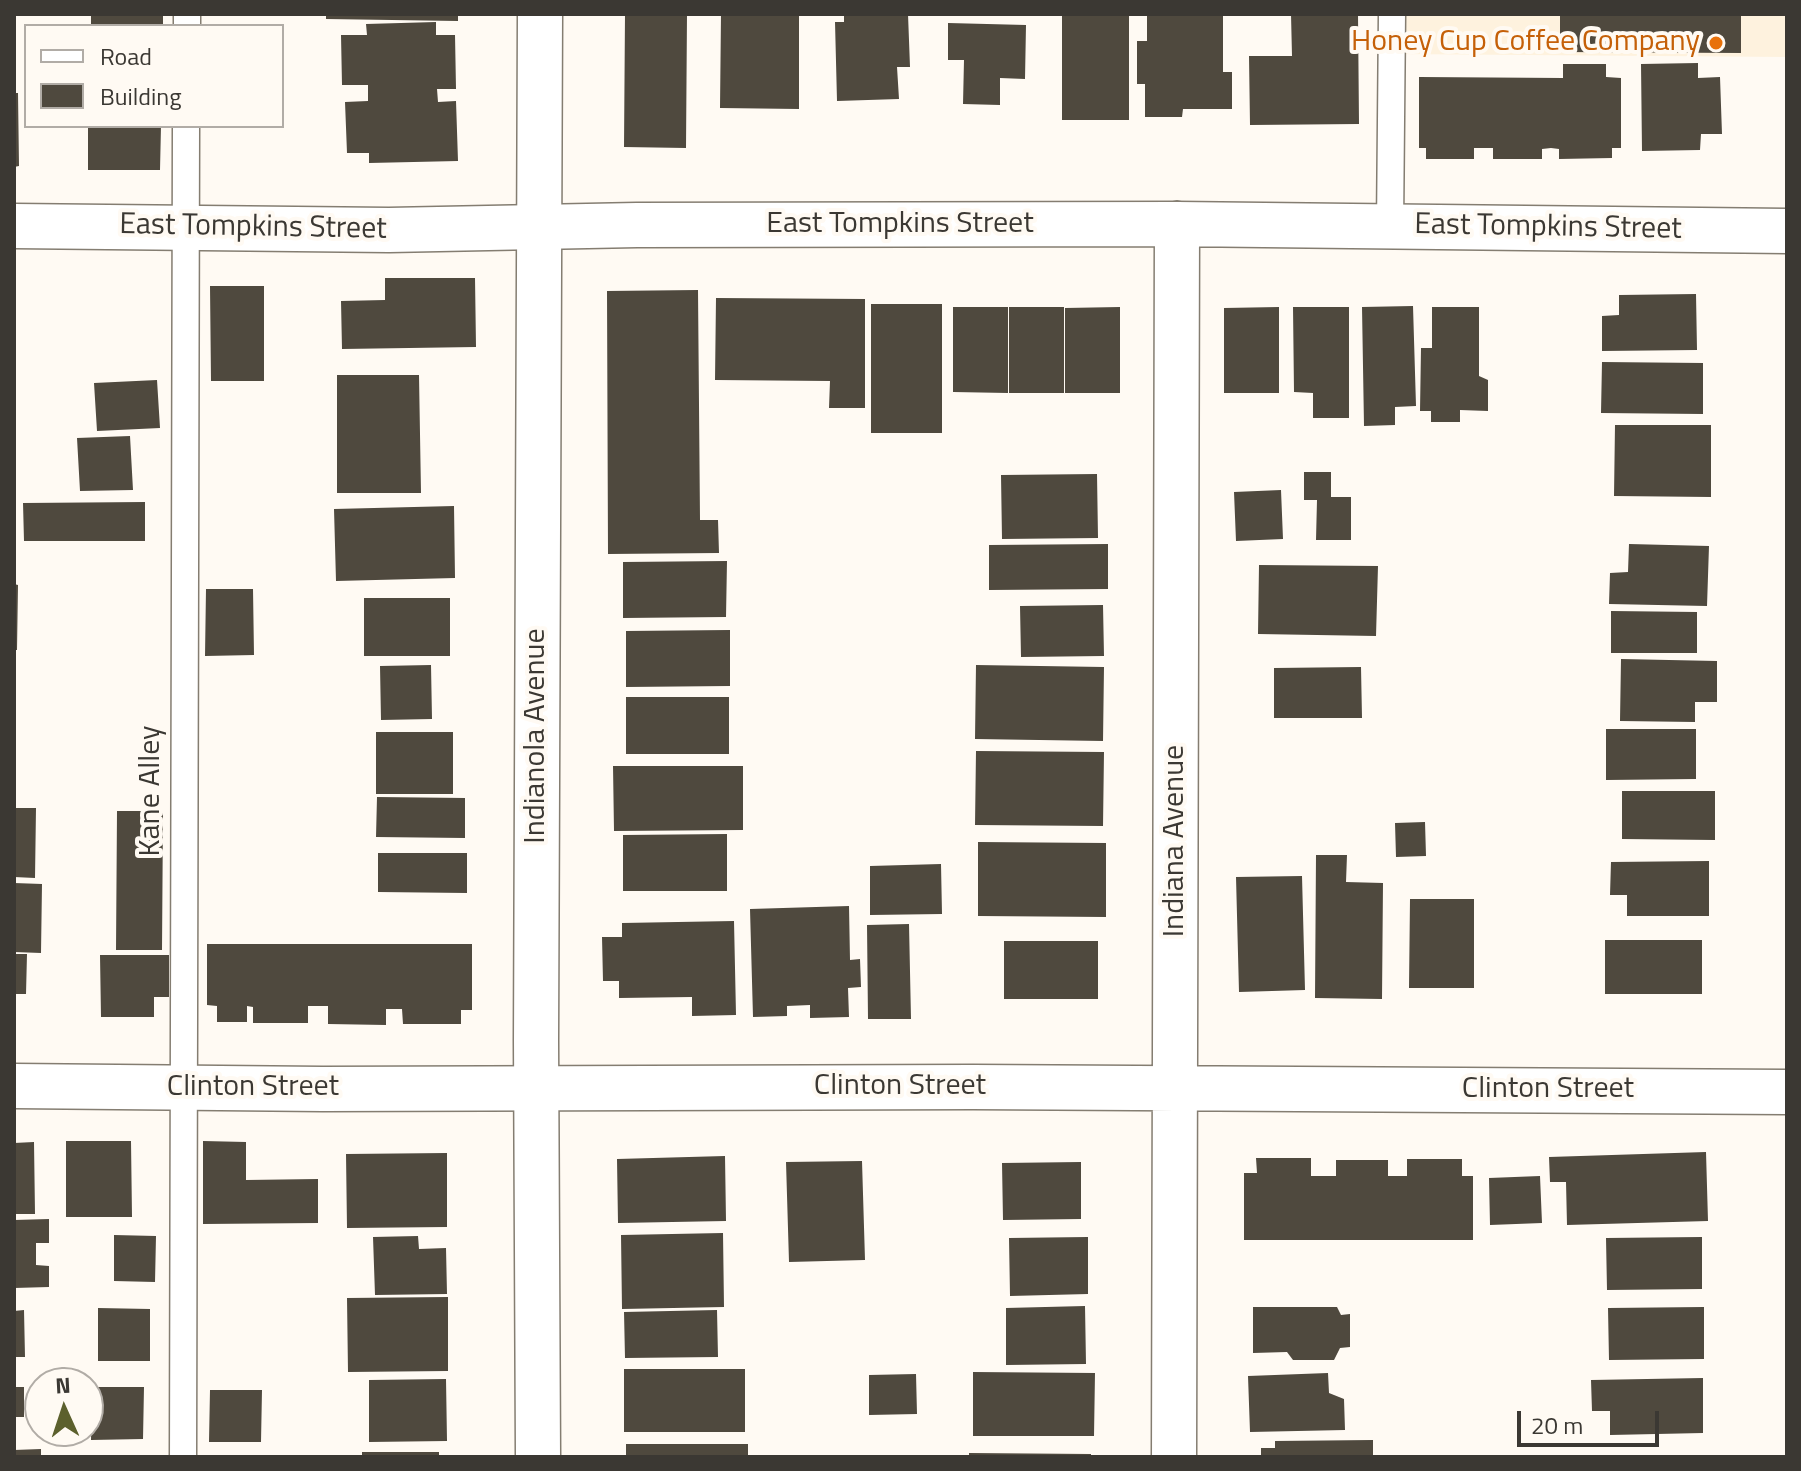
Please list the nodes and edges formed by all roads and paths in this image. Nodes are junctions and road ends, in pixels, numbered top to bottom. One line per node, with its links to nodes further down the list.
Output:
1 (540, 14): 8 (street, Indianola Avenue)
2 (1392, 14): 6 (lane)
3 (186, 128): 7 (lane, Kane Alley)
4 (1177, 224): 6 (street, East Tompkins Street); 8 (street, East Tompkins Street); 13 (street, Indiana Avenue)
5 (14, 226): 7 (street, East Tompkins Street)
6 (1390, 227): 9 (street, East Tompkins Street)
7 (186, 228): 8 (street, East Tompkins Street); 12 (lane, Kane Alley)
8 (540, 228): 11 (street, Indianola Avenue)
9 (1787, 231)
10 (14, 1086): 12 (street, Clinton Street)
11 (536, 1087): 12 (street, Clinton Street); 13 (street, Clinton Street); 16 (street, Indianola Avenue)
12 (183, 1088): 15 (lane, Kane Alley)
13 (1175, 1088): 14 (street, Clinton Street); 17 (street, Indiana Avenue)
14 (1787, 1092)
15 (183, 1457)
16 (538, 1457)
17 (1174, 1457)

